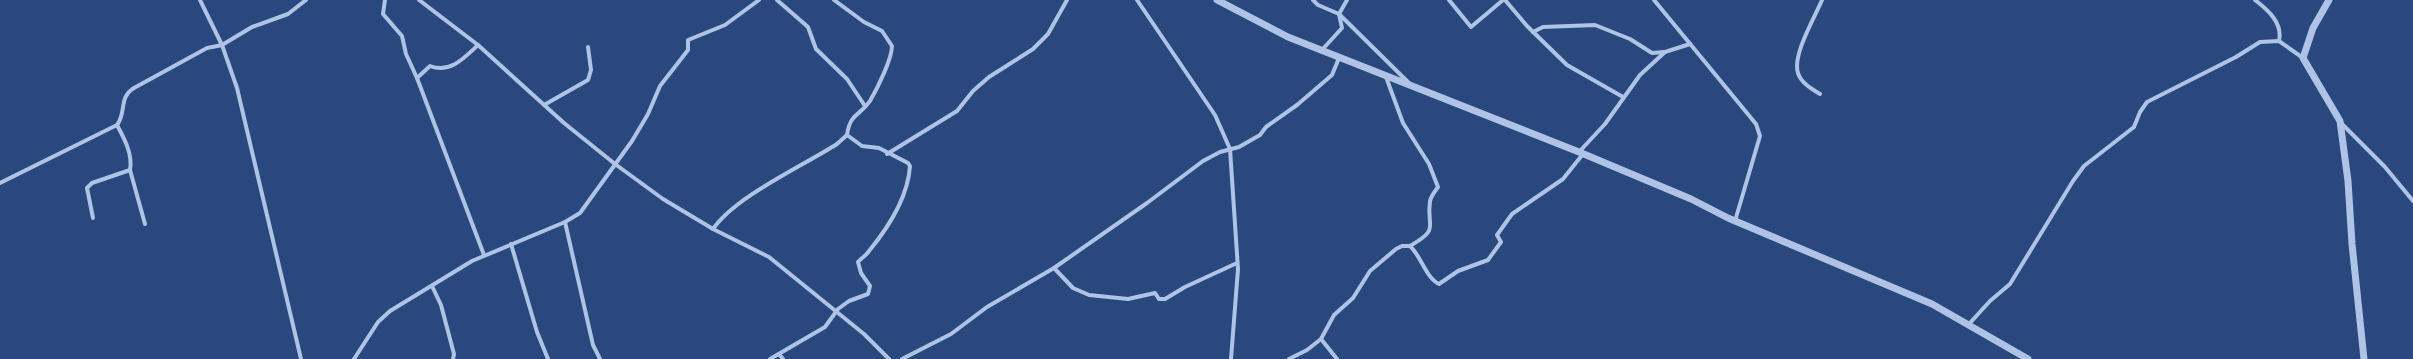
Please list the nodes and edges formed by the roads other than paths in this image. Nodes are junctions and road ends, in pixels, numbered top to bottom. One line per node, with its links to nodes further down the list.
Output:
1 (200, 0): 23 (street)
2 (306, 0): 23 (street)
3 (385, 0): 31 (street)
4 (419, 0): 24 (street)
5 (759, 0): 43 (street)
6 (777, 0): 36 (street)
7 (834, 0): 36 (street)
8 (1068, 0): 42 (street)
9 (1137, 0): 40 (street)
10 (1217, 0): 26 (street)
11 (1313, 0): 19 (street)
12 (1347, 0): 19 (street)
13 (1449, 0): 14 (street)
14 (1504, 0): 20 (street)
15 (1654, 0): 22 (street)
16 (1822, 0): 33 (street)
17 (2256, 0): 21 (street)
18 (2329, 0): 29 (street)
19 (1339, 14): 26 (street); 32 (street)
20 (1533, 32): 27 (street); 34 (street)
21 (2279, 41): 29 (street); 59 (street)
22 (1690, 44): 27 (street); 48 (street)
23 (222, 45): 38 (street); 62 (street)
24 (478, 45): 31 (street); 35 (street)
25 (588, 46): 35 (street)
26 (1321, 51): 28 (street)
27 (1665, 52): 34 (street)
28 (1339, 58): 30 (street); 40 (street)
29 (2303, 58): 37 (street)
30 (1386, 77): 32 (street); 53 (street)
31 (417, 78): 54 (street)
32 (1414, 88): 41 (street)
33 (1820, 94)
34 (1623, 97): 41 (street)
35 (544, 105): 43 (street)
36 (865, 106): 39 (street)
37 (2340, 121): 46 (street); 75 (street)
38 (117, 124): 44 (street); 45 (street)
39 (847, 135): 42 (street); 51 (street)
40 (1230, 149): 55 (street); 56 (street)
41 (1581, 153): 48 (street); 53 (street)
42 (887, 154): 58 (street)
43 (615, 164): 49 (street); 51 (street)
44 (130, 170): 47 (street); 50 (street)
45 (0, 183)
46 (2413, 201)
47 (93, 218)
48 (1735, 221): 59 (street)
49 (566, 222): 52 (street); 66 (street)
50 (145, 224)
51 (713, 229): 58 (street)
52 (511, 244): 54 (street); 65 (street)
53 (1410, 246): 60 (street)
54 (484, 255): 57 (street)
55 (1237, 263): 56 (street); 71 (street)
56 (1054, 268): 70 (street)
57 (432, 286): 63 (street); 64 (street)
58 (836, 313): 61 (street); 69 (street)
59 (1969, 324): 74 (street)
60 (1321, 339): 72 (street); 73 (street)
61 (779, 354): 67 (street); 68 (street)
62 (301, 359)
63 (354, 359)
64 (453, 359)
65 (548, 359)
66 (600, 359)
67 (770, 359)
68 (783, 359)
69 (889, 359)
70 (902, 359)
71 (1232, 359)
72 (1289, 359)
73 (1337, 359)
74 (2028, 359)
75 (2364, 359)

